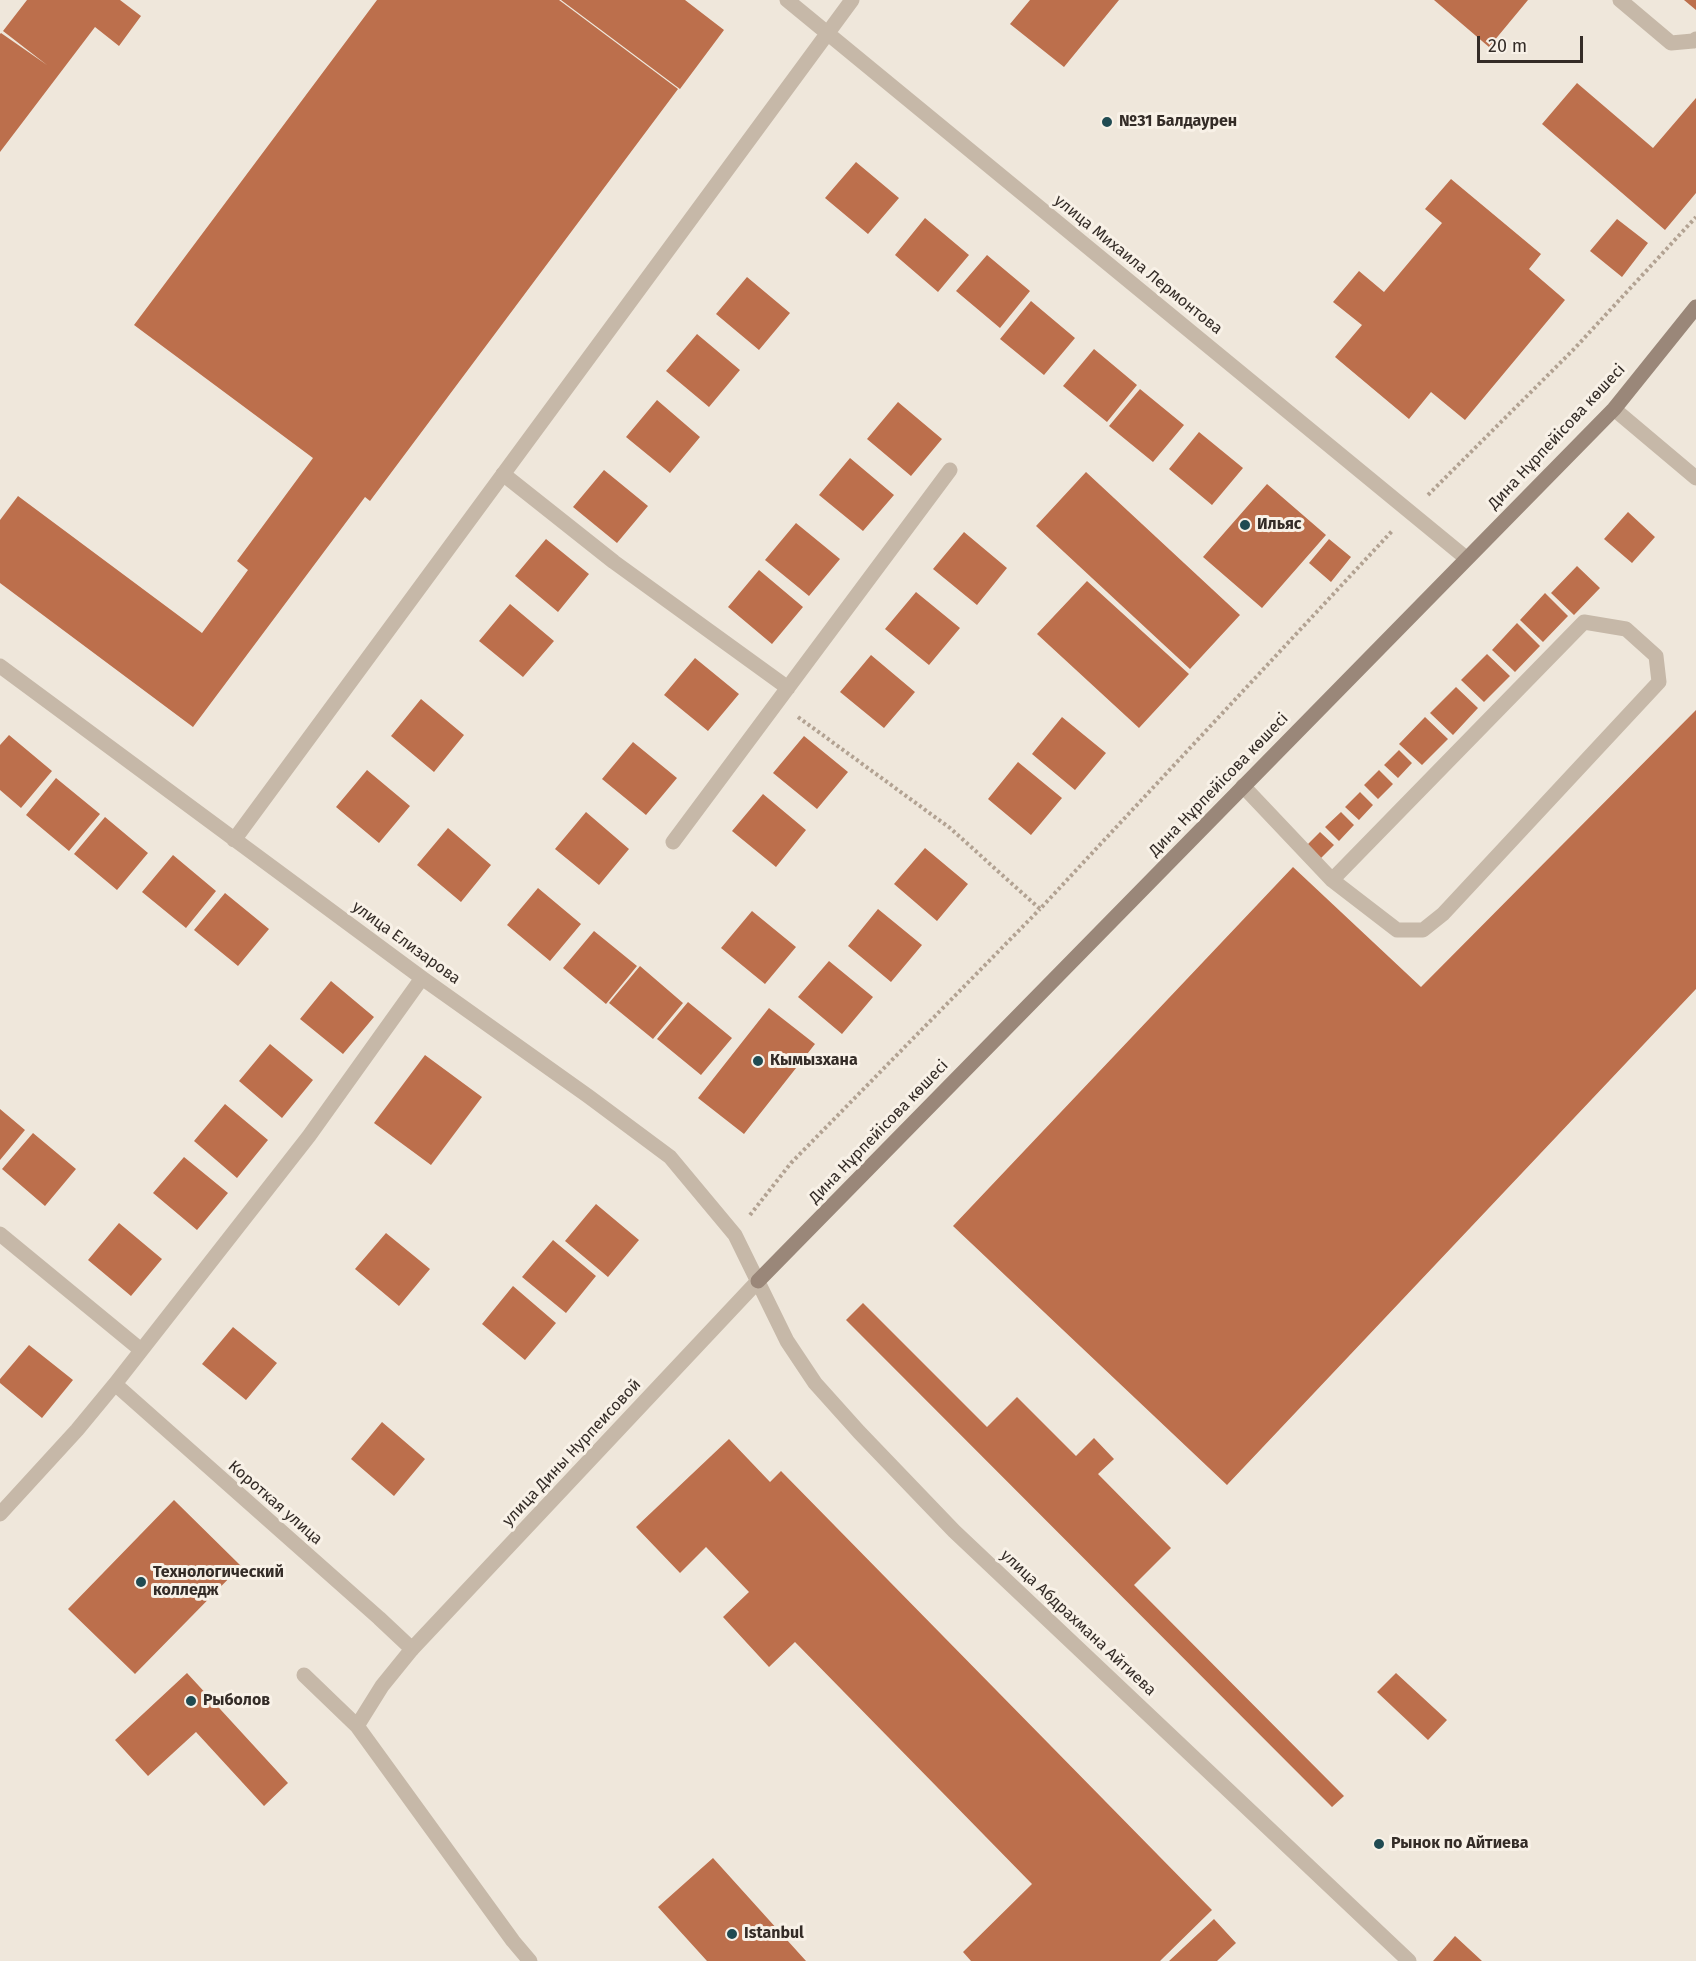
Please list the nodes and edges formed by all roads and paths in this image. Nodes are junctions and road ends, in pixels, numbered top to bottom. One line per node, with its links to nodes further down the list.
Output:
1 (787, 0): 4 (street, улица Михаила Лермонтова)
2 (852, 0): 4 (street)
3 (1620, 0): 5 (street)
4 (827, 32): 10 (street); 12 (street, улица Михаила Лермонтова)
5 (1696, 39)
6 (1696, 217): 12 (path)
7 (1696, 307): 8 (street, Дина Нұрпейісова көшесі)
8 (1614, 409): 11 (street); 13 (street, Дина Нұрпейісова көшесі)
9 (950, 470): 15 (street)
10 (503, 474): 15 (street); 17 (street)
11 (1696, 478)
12 (1410, 512): 13 (street, улица Михаила Лермонтова); 20 (path)
13 (1466, 558): 16 (street, Дина Нұрпейісова көшесі)
14 (0, 666): 17 (street, улица Елизарова)
15 (788, 688): 18 (street); 20 (path)
16 (1243, 786): 19 (street); 24 (street, Дина Нұрпейісова көшесі)
17 (234, 840): 21 (street, улица Елизарова)
18 (673, 842)
19 (1332, 880): 19 (street)
20 (1040, 909): 23 (path)
21 (422, 978): 23 (street, улица Елизарова); 25 (street)
22 (0, 1234): 25 (street)
23 (735, 1235): 24 (street, улица Елизарова)
24 (758, 1281): 28 (street, улица Дины Нурпеисовой); 32 (street, улица Абдрахмана Айтиева)
25 (141, 1350): 26 (street)
26 (114, 1384): 27 (street); 28 (street, Короткая улица)
27 (0, 1514)
28 (412, 1649): 30 (street)
29 (304, 1674): 30 (street)
30 (357, 1726): 31 (street)
31 (530, 1961)
32 (1409, 1961)

